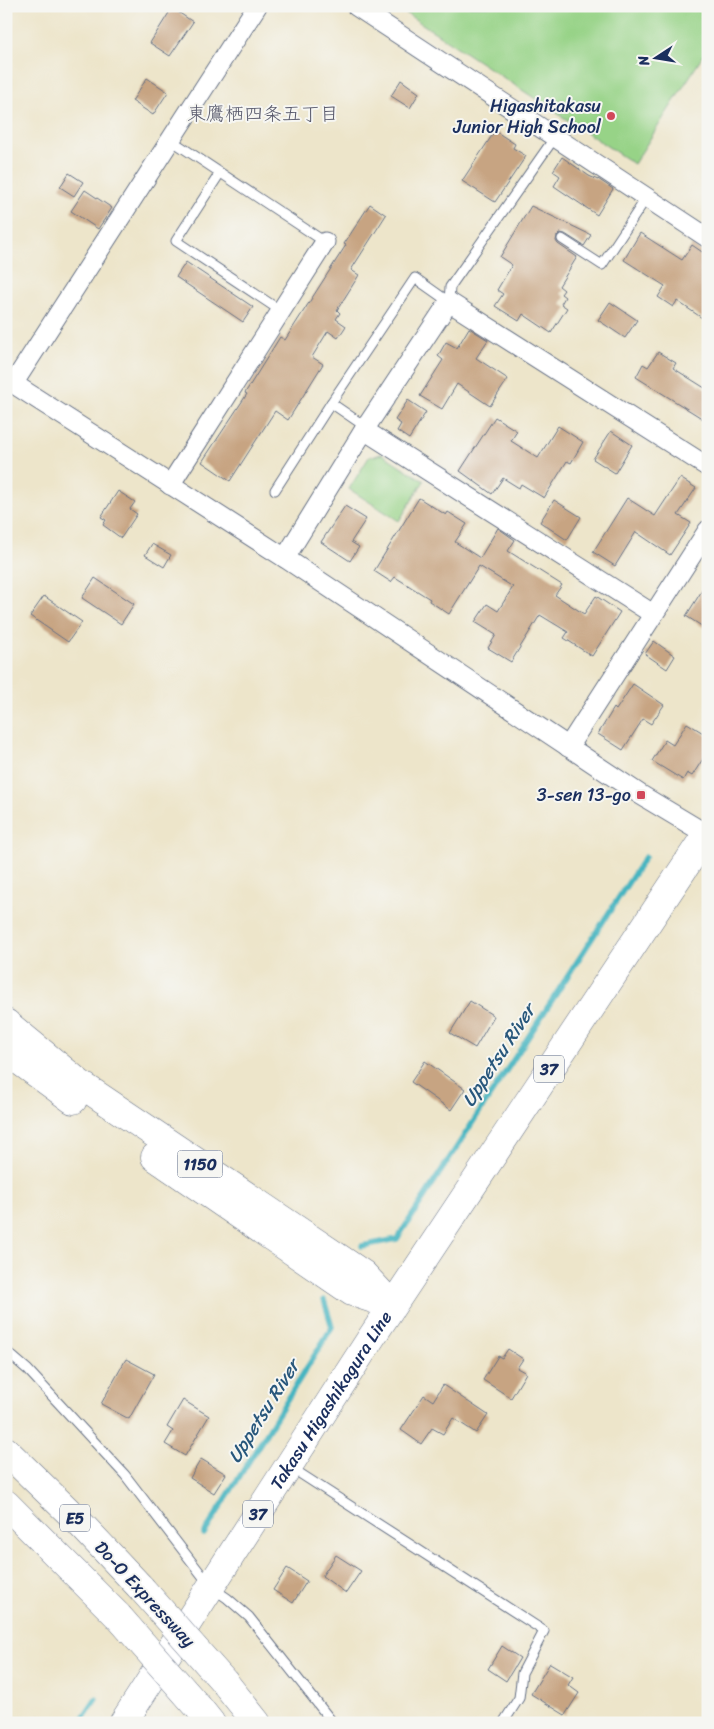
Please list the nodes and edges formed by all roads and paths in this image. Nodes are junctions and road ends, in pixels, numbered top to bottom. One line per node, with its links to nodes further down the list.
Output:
1 (257, 6): 4 (street)
2 (356, 6): 3 (street)
3 (555, 137): 6 (street); 10 (lane)
4 (171, 140): 5 (lane); 12 (street)
5 (220, 173): 9 (lane); 11 (lane)
6 (647, 197): 7 (street); 8 (lane)
7 (708, 238)
8 (562, 239)
9 (325, 242): 11 (street)
10 (450, 302): 13 (lane); 14 (street); 15 (street)
11 (280, 311): 16 (street)
12 (10, 381): 16 (street)
13 (331, 403): 14 (lane); 17 (lane)
14 (365, 428): 19 (street); 20 (street)
15 (708, 467)
16 (170, 485): 19 (street)
17 (275, 490)
18 (708, 530): 20 (street)
19 (285, 558): 21 (street)
20 (653, 614): 21 (street)
21 (568, 747): 22 (street)
22 (707, 833): 25 (main road, 37)
23 (6, 1023): 25 (main road, 1150)
24 (6, 1051): 25 (main road, 1150)
25 (392, 1305): 28 (main road, Takasu Higashikagura Line / 37)
26 (6, 1351): 31 (lane)
27 (6, 1451): 35 (main road, Do-O Expressway / E5, bridge)
28 (288, 1466): 31 (main road, Takasu Higashikagura Line / 37); 37 (lane)
29 (6, 1504): 32 (main road, Do-O Expressway / E5)
30 (6, 1517): 32 (main road)
31 (211, 1587): 34 (main road, Takasu Higashikagura Line / 37); 36 (lane)
32 (118, 1616): 33 (main road, Do-O Expressway / E5, bridge)
33 (205, 1715)
34 (123, 1723)
35 (257, 1723)
36 (333, 1723)
37 (503, 1723)

